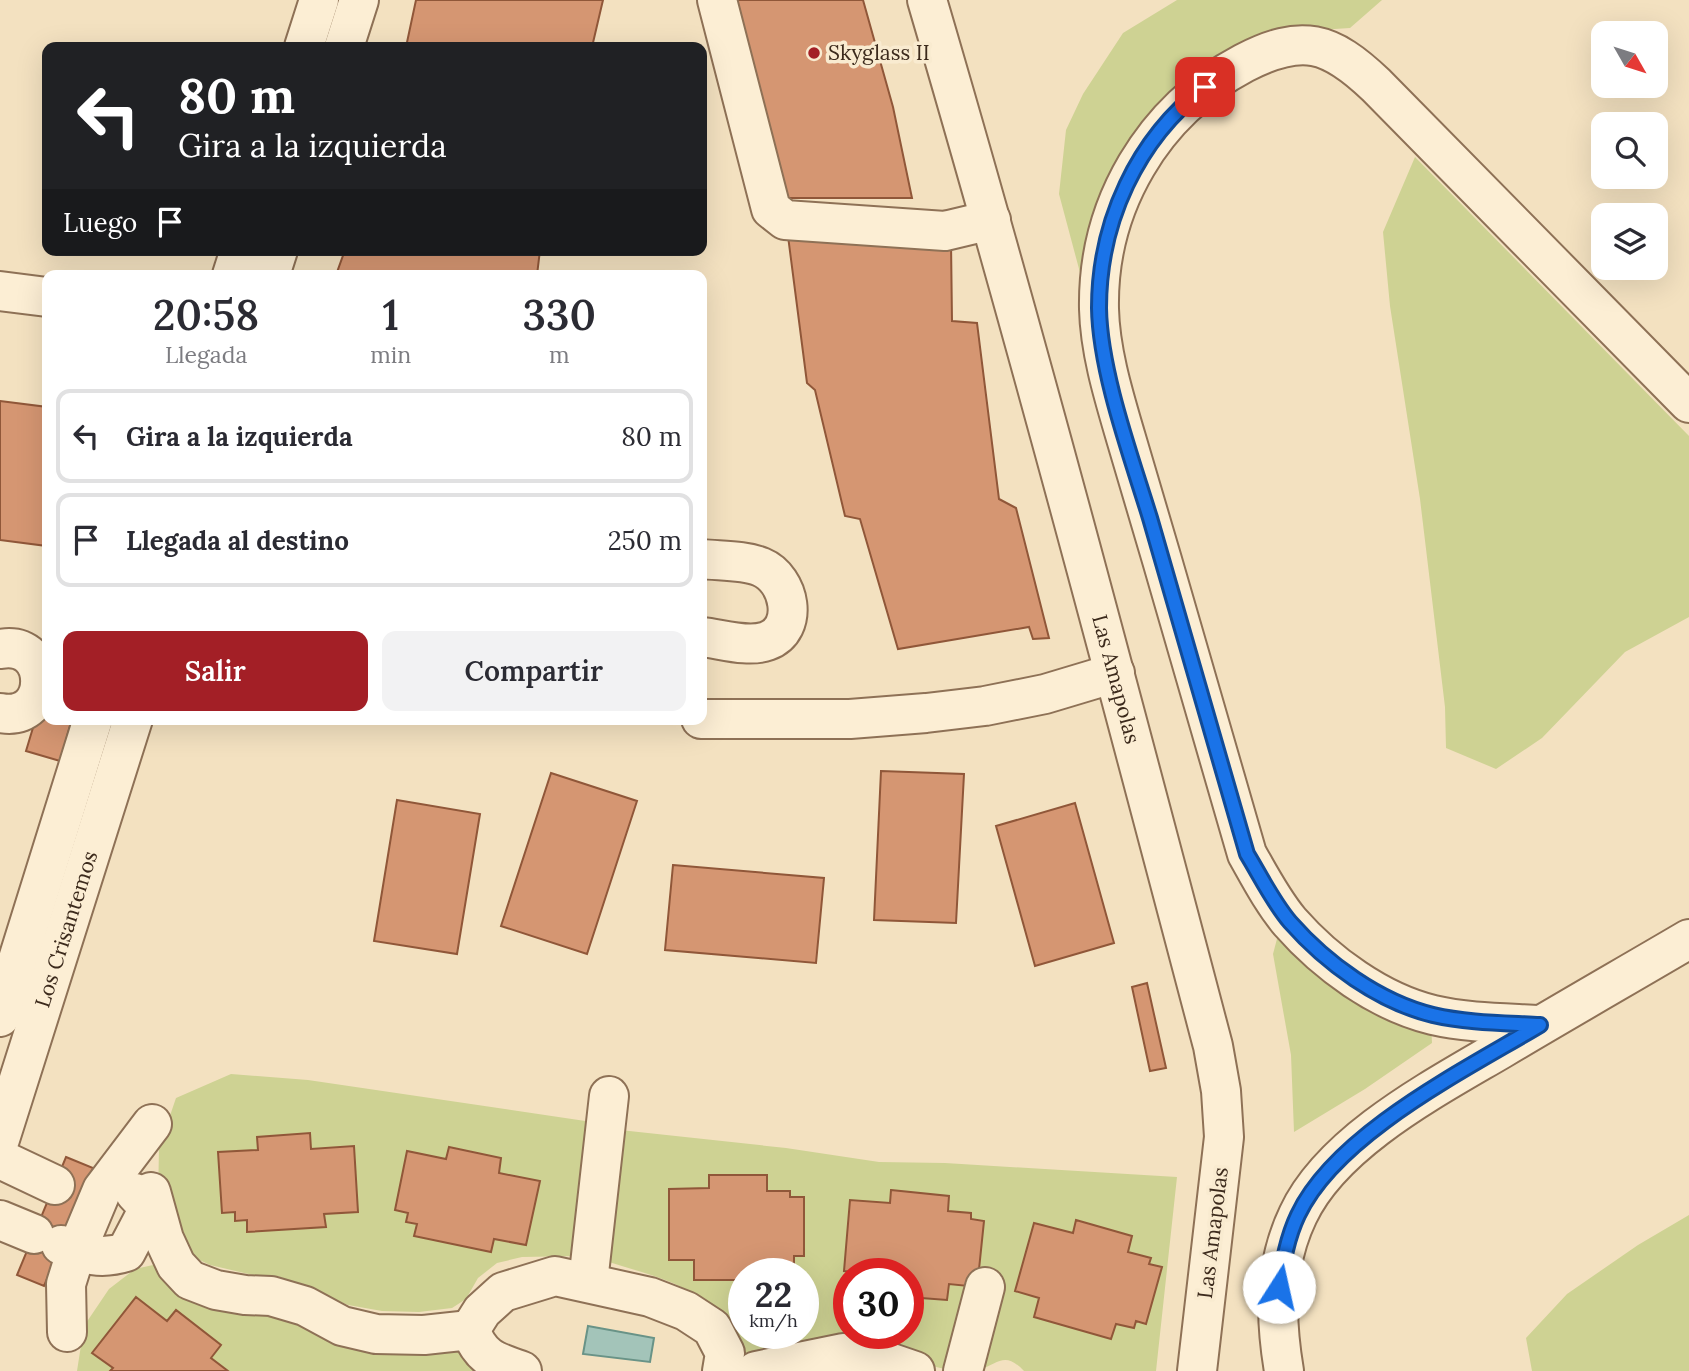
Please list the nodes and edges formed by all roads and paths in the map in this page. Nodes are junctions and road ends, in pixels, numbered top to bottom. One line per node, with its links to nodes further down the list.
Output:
1 (319, 0): 5 (street)
2 (359, 0): 6 (street)
3 (717, 0): 7 (street)
4 (927, 0): 7 (street, Las Amapolas)
5 (306, 42)
6 (346, 42)
7 (991, 220): 14 (street, Las Amapolas)
8 (0, 291): 9 (street)
9 (42, 296)
10 (1689, 403): 25 (street)
11 (707, 560): 12 (street)
12 (707, 637)
13 (0, 649): 15 (street)
14 (1115, 673): 18 (street); 41 (street, Las Amapolas)
15 (42, 680)
16 (42, 686): 17 (street)
17 (0, 713)
18 (707, 719)
19 (91, 725): 22 (street, Los Crisantemos)
20 (131, 725): 23 (street, Los Crisantemos)
21 (1689, 939): 25 (street)
22 (16, 964): 23 (street); 24 (street, Los Crisantemos)
23 (52, 975): 27 (street, Los Crisantemos)
24 (0, 1017)
25 (1540, 1025): 42 (street)
26 (610, 1096): 33 (street)
27 (0, 1139)
28 (0, 1159): 29 (street)
29 (80, 1189): 30 (street); 30 (street); 31 (street)
30 (150, 1200): 32 (street); 35 (street)
31 (43, 1238): 32 (street); 32 (street)
32 (126, 1252)
33 (588, 1282): 35 (street); 37 (street)
34 (985, 1287): 40 (street)
35 (470, 1330): 36 (street)
36 (522, 1371)
37 (722, 1371)
38 (756, 1371): 39 (street)
39 (915, 1371)
40 (962, 1371)
41 (1197, 1371)
42 (1284, 1371)

